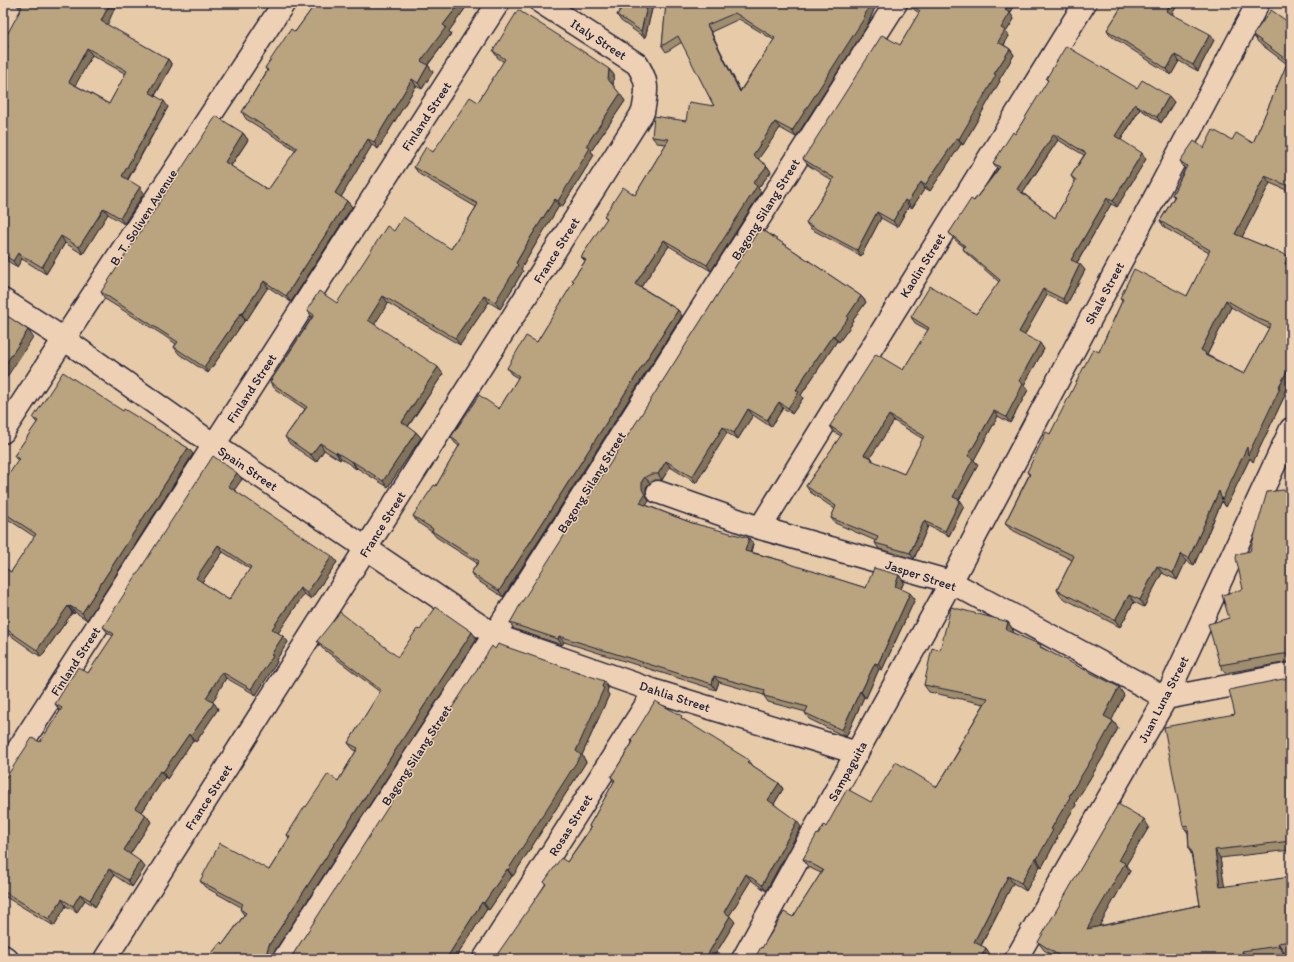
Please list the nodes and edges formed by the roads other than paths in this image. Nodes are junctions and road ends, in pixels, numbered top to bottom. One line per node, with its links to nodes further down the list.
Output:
1 (284, 3): 9 (street, B. T. Soliven Avenue)
2 (498, 3): 12 (street, Finland Street)
3 (542, 3): 7 (street, Italy Street)
4 (896, 3): 17 (street, Bagong Silang Street)
5 (1085, 3): 14 (street, Kaolin Street)
6 (1258, 3): 16 (street, Shale Street)
7 (646, 84): 15 (street, France Street)
8 (3, 300): 9 (street, Spain Street)
9 (64, 339): 11 (street, B. T. Soliven Avenue); 12 (street, Spain Street)
10 (1291, 429): 20 (street, Juan Luna Street)
11 (3, 432)
12 (214, 445): 15 (street, Spain Street); 22 (street, Finland Street)
13 (658, 492): 14 (street, Jasper Street)
14 (760, 528): 16 (street, Jasper Street)
15 (367, 548): 17 (street, Spain Street); 25 (street, France Street)
16 (951, 582): 20 (street, Jasper Street); 21 (street, Sampaguita)
17 (494, 635): 19 (street, Dahlia Street); 26 (street, Bagong Silang Street)
18 (1291, 674): 20 (street)
19 (655, 691): 21 (street, Dahlia Street); 27 (street, Rosas Street)
20 (1166, 698): 29 (street, Juan Luna Street)
21 (857, 753): 28 (street, Sampaguita)
22 (3, 773)
23 (3, 956): 24 (street)
24 (7, 959)
25 (105, 959)
26 (284, 959)
27 (484, 959)
28 (743, 959)
29 (1016, 959)

